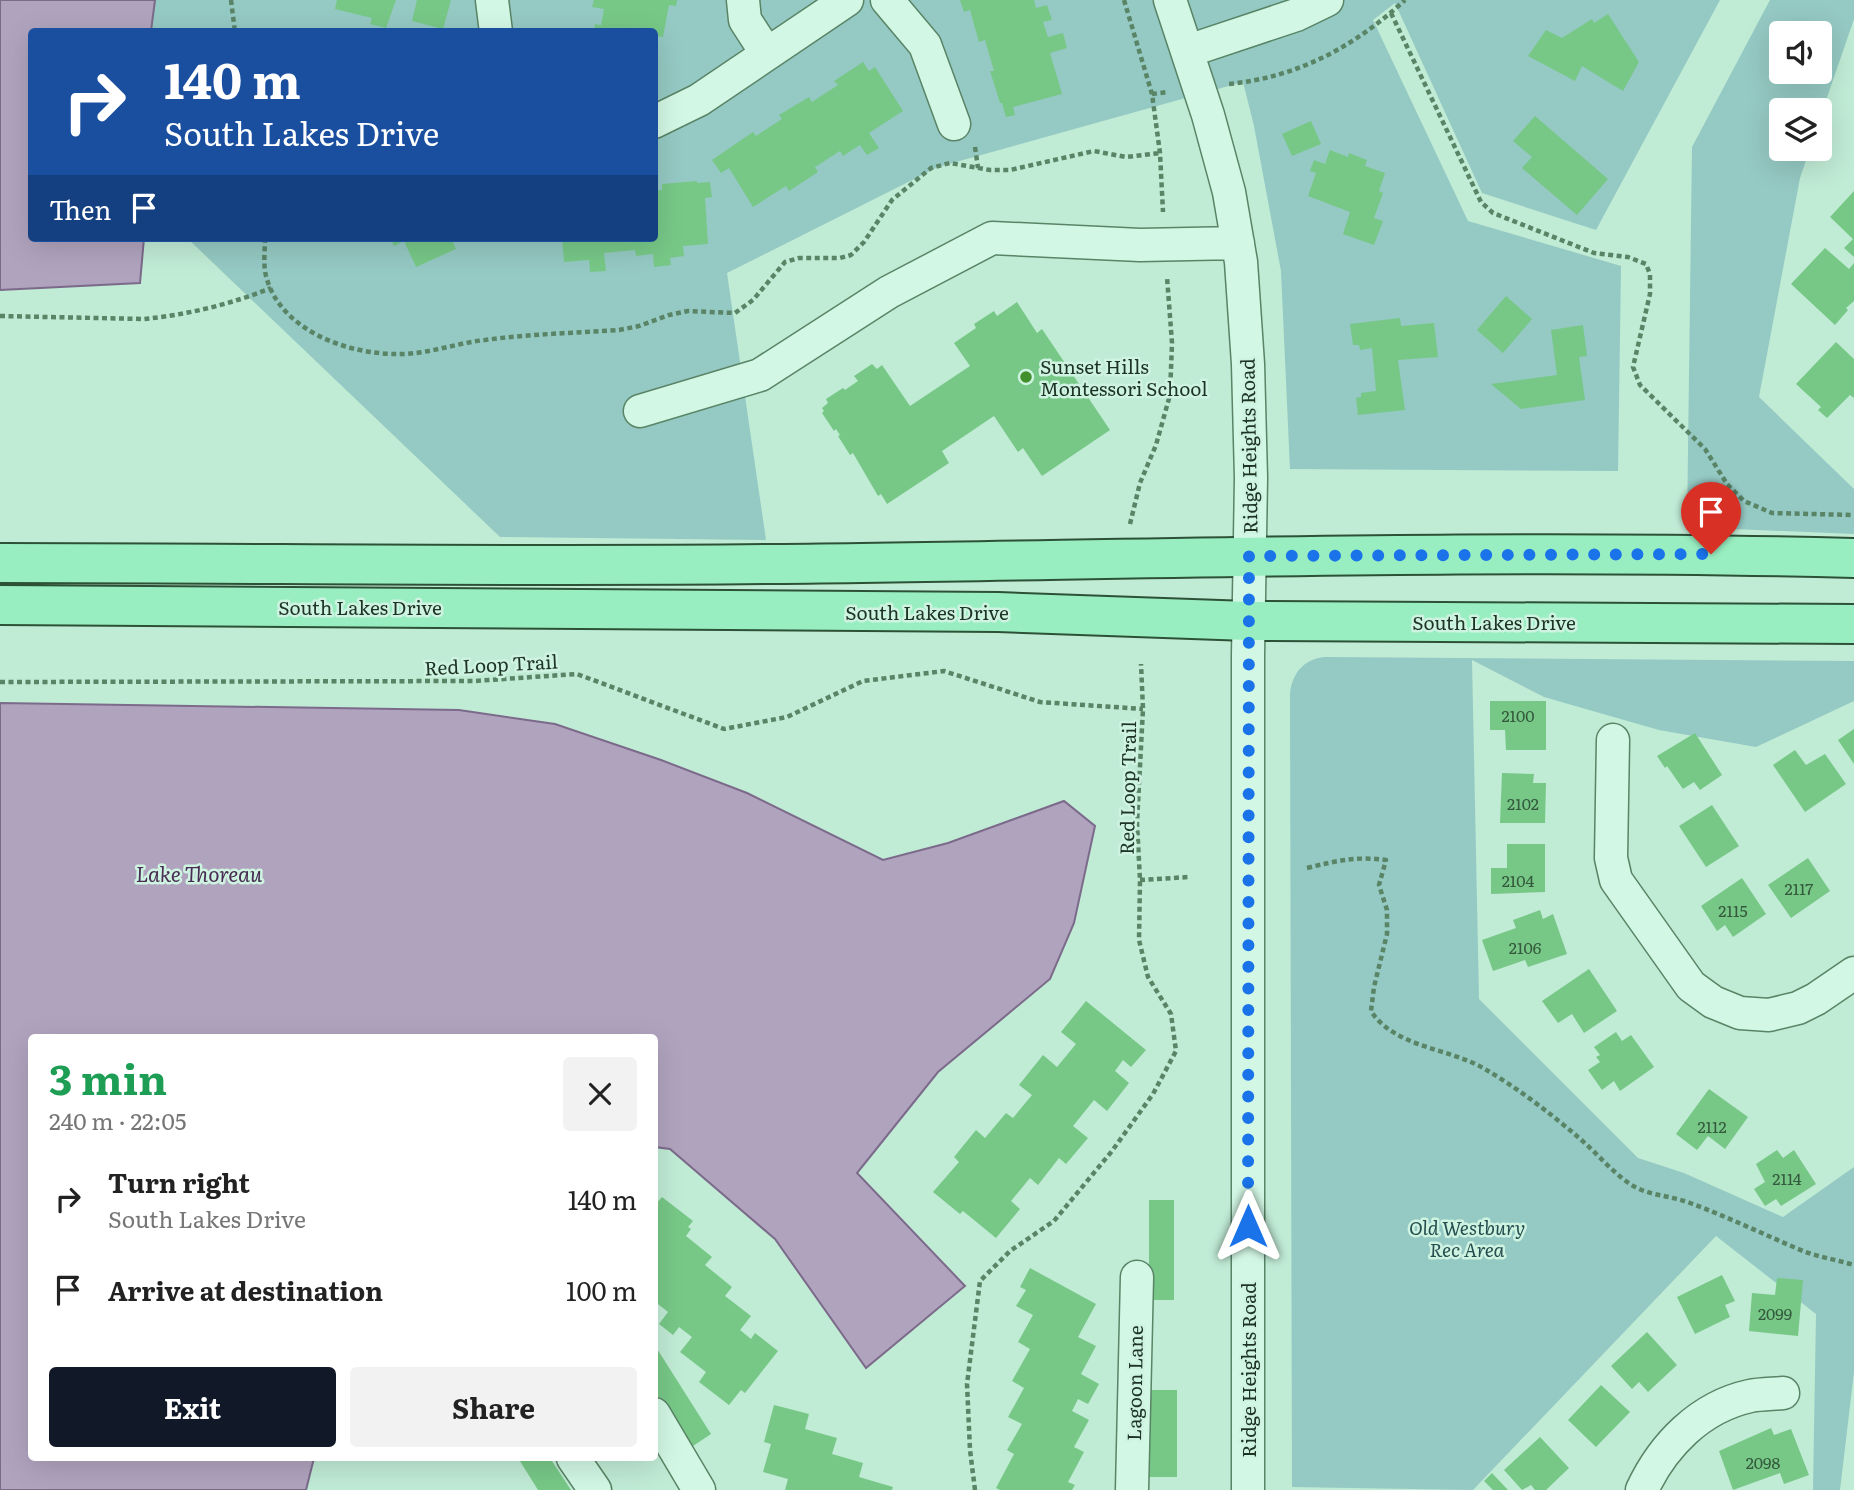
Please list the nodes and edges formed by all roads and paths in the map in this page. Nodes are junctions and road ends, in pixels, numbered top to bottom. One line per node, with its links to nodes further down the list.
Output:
1 (231, 0): 11 (path)
2 (492, 0): 12 (street)
3 (743, 0): 14 (street)
4 (847, 0): 14 (street)
5 (887, 0): 18 (street)
6 (1124, 0): 16 (path)
7 (1170, 0): 13 (street, Ridge Heights Road)
8 (1327, 0): 13 (street)
9 (1405, 0): 10 (path)
10 (1391, 13): 15 (path); 26 (path)
11 (234, 28)
12 (496, 28)
13 (1188, 51): 15 (street, Ridge Heights Road)
14 (767, 54): 17 (street)
15 (1199, 88): 16 (path); 21 (street, Ridge Heights Road)
16 (1152, 94): 19 (path)
17 (658, 120)
18 (954, 124)
19 (1160, 153): 22 (path); 23 (path)
20 (265, 242): 23 (path)
21 (1238, 243): 22 (street); 28 (street, Ridge Heights Road)
22 (1164, 244): 25 (street); 27 (path)
23 (271, 288): 24 (path)
24 (0, 316)
25 (640, 411)
26 (1854, 515)
27 (1129, 525)
28 (1249, 556): 29 (main road); 30 (main road); 32 (street, Ridge Heights Road)
29 (1854, 558)
30 (0, 563)
31 (0, 605): 32 (main road, South Lakes Drive)
32 (1248, 621): 33 (main road, South Lakes Drive); 52 (street, Ridge Heights Road)
33 (1854, 624)
34 (1141, 664): 36 (path)
35 (0, 682): 36 (path, Red Loop Trail)
36 (1143, 709): 40 (path, Red Loop Trail)
37 (1613, 740): 41 (street)
38 (1307, 868): 42 (path)
39 (1189, 877): 40 (path)
40 (1140, 880): 50 (path, Red Loop Trail)
41 (1854, 973)
42 (1854, 1265)
43 (1137, 1276): 51 (street, Lagoon Lane)
44 (1783, 1393): 47 (street)
45 (658, 1421): 49 (street)
46 (575, 1461): 48 (street)
47 (1653, 1484)
48 (595, 1490)
49 (699, 1490)
50 (975, 1490)
51 (1132, 1490)
52 (1248, 1490)

